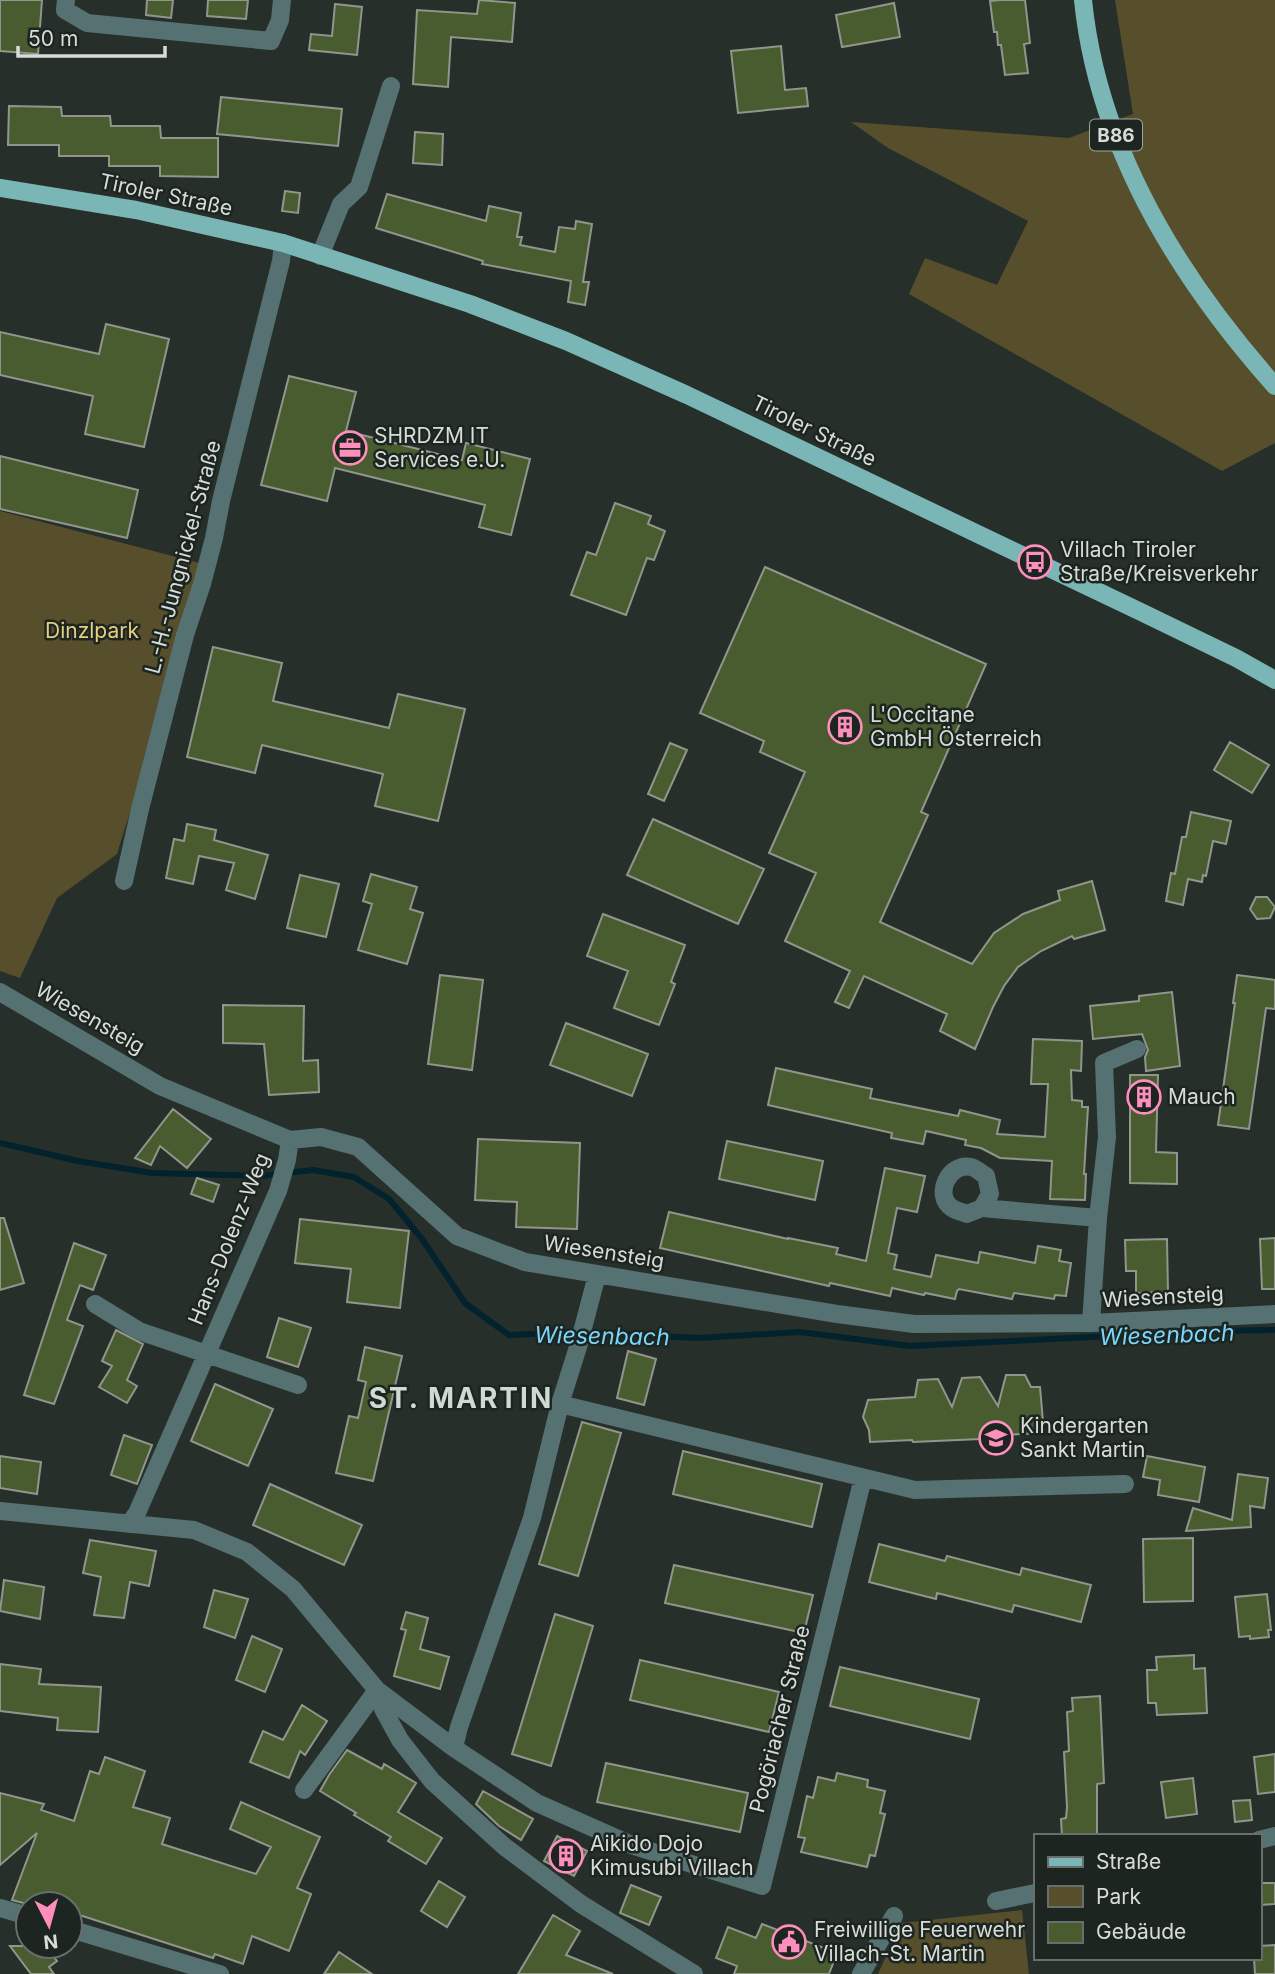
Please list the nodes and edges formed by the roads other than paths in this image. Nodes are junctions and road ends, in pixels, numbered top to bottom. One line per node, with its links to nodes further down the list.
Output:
1 (66, 0): 2 (street)
2 (282, 0)
3 (1083, 0): 8 (main road, B86)
4 (391, 86): 7 (street)
5 (0, 188): 6 (main road, Tiroler Straße)
6 (284, 243): 7 (main road, Tiroler Straße); 10 (street, L.-H.-Jungnickel-Straße)
7 (320, 256): 9 (main road, Tiroler Straße)
8 (1275, 386)
9 (1275, 680)
10 (124, 881)
11 (0, 992): 13 (street, Wiesensteig)
12 (1137, 1049): 15 (street)
13 (290, 1140): 16 (street, Wiesensteig); 20 (street, Hans-Dolenz-Weg)
14 (982, 1208): 15 (street)
15 (1098, 1218): 19 (street)
16 (597, 1275): 19 (street, Wiesensteig); 22 (street)
17 (95, 1304): 20 (street, Hans-Dolenz-Weg)
18 (1275, 1314): 19 (street, Wiesensteig)
19 (1091, 1323)
20 (206, 1354): 21 (street, Hans-Dolenz-Weg); 26 (street, Hans-Dolenz-Weg)
21 (298, 1385)
22 (560, 1404): 23 (street); 28 (street)
23 (863, 1478): 24 (street); 28 (street, Pogöriacher Straße)
24 (1125, 1484)
25 (0, 1511): 26 (street, Pogöriacher Straße)
26 (130, 1524): 27 (street, Pogöriacher Straße)
27 (381, 1693): 28 (street, Pogöriacher Straße); 29 (street); 35 (street)
28 (454, 1748)
29 (304, 1790)
30 (1034, 1893): 31 (street)
31 (996, 1901)
32 (894, 1916): 36 (street)
33 (84, 1933): 34 (street)
34 (220, 1974)
35 (694, 1974)
36 (861, 1974)

